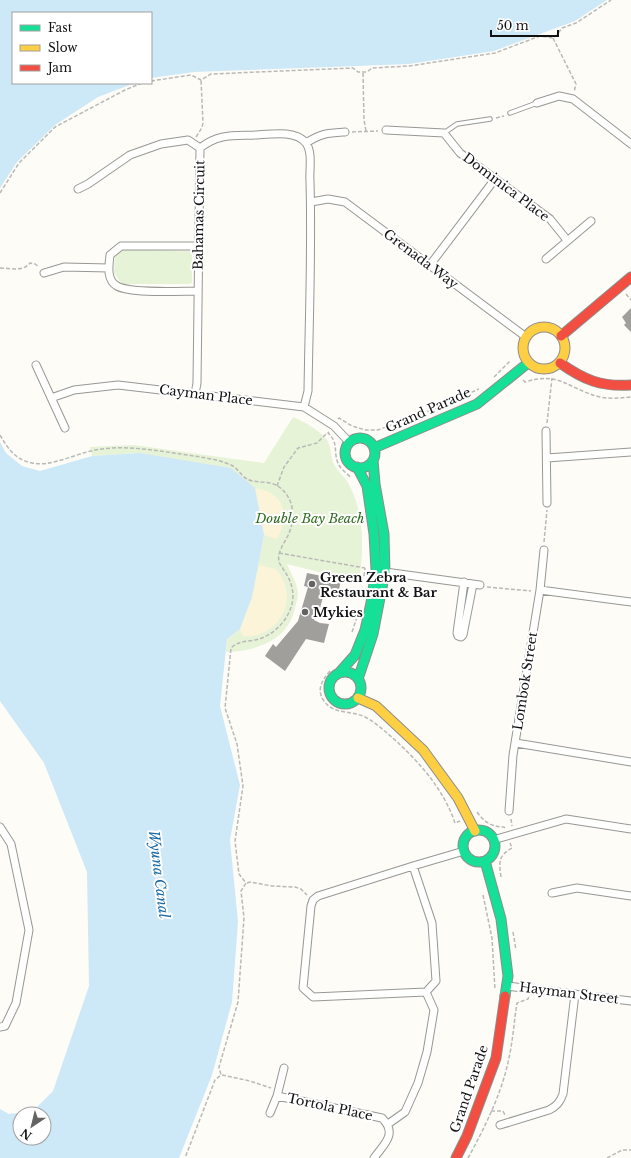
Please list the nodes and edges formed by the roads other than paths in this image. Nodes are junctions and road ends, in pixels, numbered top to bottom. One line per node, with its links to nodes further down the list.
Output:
1 (537, 103): 2 (lane); 8 (street)
2 (510, 113)
3 (490, 119): 6 (lane)
4 (386, 130): 6 (street)
5 (345, 132): 7 (street)
6 (444, 133): 10 (street, Dominica Place)
7 (306, 143): 9 (street, Bahamas Circuit); 12 (street)
8 (631, 144)
9 (200, 148): 11 (street); 15 (street, Bahamas Circuit)
10 (495, 179): 14 (street, Dominica Place); 17 (street)
11 (78, 189)
12 (311, 202): 17 (street, Grenada Way); 30 (street)
13 (591, 221): 14 (street)
14 (568, 240): 16 (street)
15 (198, 246): 18 (street); 21 (street, Bahamas Circuit)
16 (546, 259)
17 (430, 266): 22 (street, Grenada Way)
18 (108, 268): 19 (street); 21 (street)
19 (44, 273)
20 (631, 277): 23 (street)
21 (198, 291): 28 (street, Bahamas Circuit)
22 (526, 336): 23 (street); 24 (street)
23 (561, 336): 25 (street)
24 (528, 363): 25 (street); 34 (street, Grand Parade)
25 (560, 363): 27 (street)
26 (36, 365): 29 (street)
27 (631, 385)
28 (195, 394): 29 (street, Cayman Place); 30 (street, Cayman Place)
29 (51, 398): 31 (street)
30 (304, 407): 33 (street, Cayman Place)
31 (65, 428)
32 (546, 431): 36 (street)
33 (349, 442): 34 (street); 38 (street)
34 (374, 448): 37 (street)
35 (631, 452): 36 (street)
36 (547, 458): 39 (street)
37 (373, 460): 38 (street); 41 (street)
38 (357, 467): 45 (street)
39 (547, 503)
40 (544, 550): 43 (street, Lombok Street)
41 (384, 572): 42 (street); 46 (street)
42 (464, 582): 42 (street)
43 (540, 590): 44 (street); 48 (street, Lombok Street)
44 (631, 602)
45 (335, 671): 46 (street); 47 (street)
46 (358, 679): 47 (street)
47 (358, 698): 53 (street)
48 (516, 743): 49 (street); 50 (street, Lombok Street)
49 (631, 762)
50 (509, 811)
51 (0, 827): 64 (street)
52 (631, 829): 54 (street)
53 (474, 831): 54 (street); 55 (street)
54 (494, 840): 56 (street)
55 (464, 851): 56 (street); 57 (street)
56 (485, 861): 60 (street, Grand Parade)
57 (412, 866): 61 (street); 61 (street)
58 (552, 893): 59 (street)
59 (631, 896)
60 (507, 986): 62 (street, Hayman Street); 71 (street, Grand Parade)
61 (426, 992): 68 (street)
62 (575, 994): 63 (street, Hayman Street); 69 (street)
63 (631, 1001)
64 (0, 1027)
65 (284, 1068): 66 (street)
66 (277, 1093): 67 (street); 68 (street, Tortola Place)
67 (270, 1114)
68 (388, 1124): 70 (street, Tortola Place)
69 (500, 1125)
70 (374, 1158)
71 (456, 1158)

